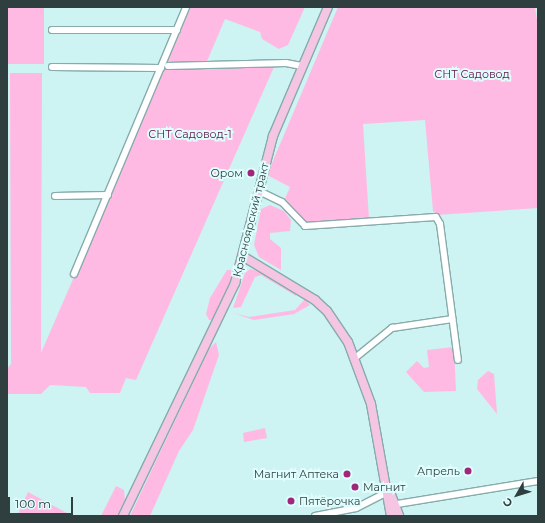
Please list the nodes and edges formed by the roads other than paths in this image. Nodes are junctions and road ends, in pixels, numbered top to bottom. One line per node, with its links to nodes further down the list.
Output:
1 (186, 7): 4 (street)
2 (328, 7): 6 (main road, Красноярский тракт)
3 (52, 30): 4 (street)
4 (177, 30): 8 (street)
5 (168, 66): 6 (street)
6 (302, 66): 9 (main road, Красноярский тракт)
7 (52, 67): 8 (street)
8 (161, 68): 10 (street)
9 (259, 191): 12 (main road, Красноярский тракт); 14 (street)
10 (108, 195): 11 (street); 13 (street)
11 (55, 196)
12 (244, 257): 15 (main road); 20 (main road, Красноярский тракт)
13 (74, 274)
14 (452, 319): 15 (street); 16 (street)
15 (355, 358): 18 (main road)
16 (458, 360)
17 (538, 481): 19 (street)
18 (389, 491): 19 (main road); 21 (street)
19 (393, 504): 22 (main road); 23 (main road)
20 (123, 516)
21 (314, 516)
22 (391, 516)
23 (400, 516)

